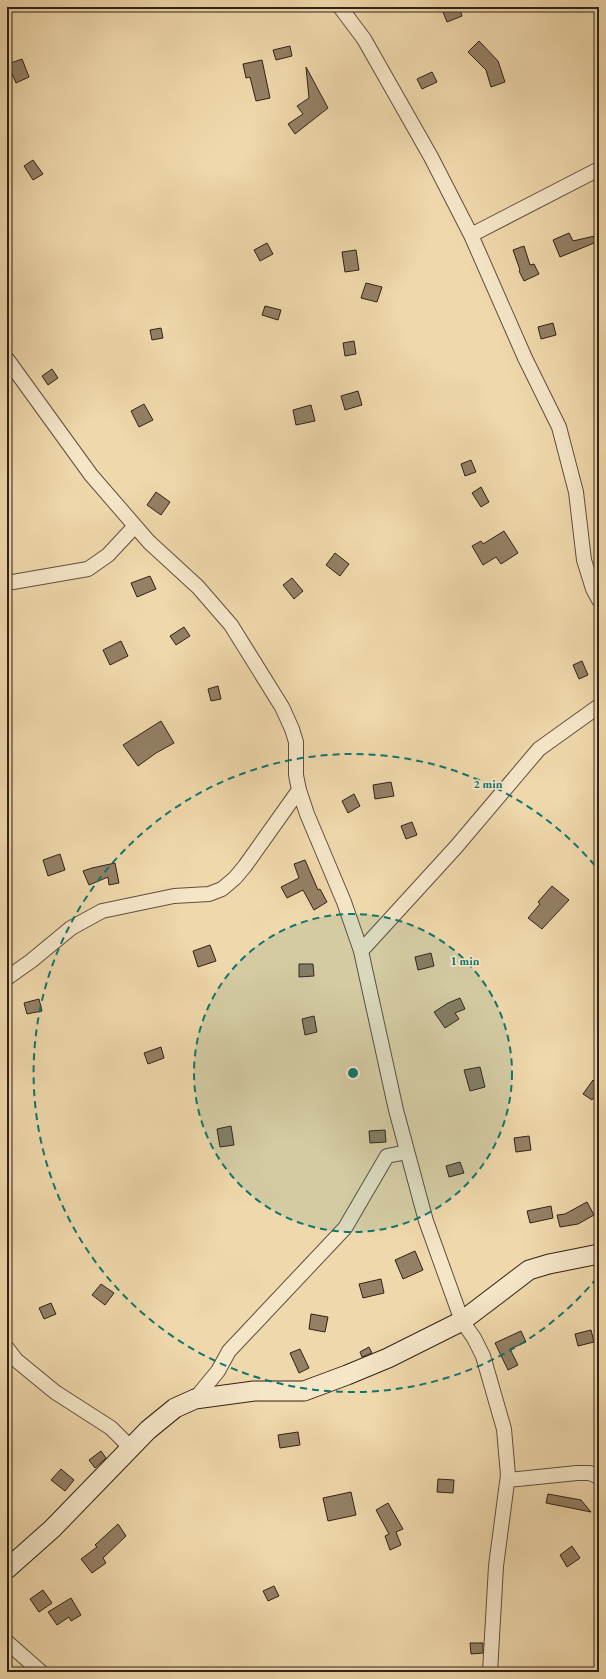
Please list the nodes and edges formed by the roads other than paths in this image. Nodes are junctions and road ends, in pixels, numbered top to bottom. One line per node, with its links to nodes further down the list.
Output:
1 (340, 7): 3 (street)
2 (599, 169): 3 (street)
3 (471, 235): 7 (street)
4 (7, 359): 5 (street)
5 (135, 526): 6 (street); 9 (street)
6 (7, 583)
7 (599, 600)
8 (599, 706): 10 (street)
9 (299, 790): 10 (street); 11 (street)
10 (361, 951): 12 (street)
11 (7, 978)
12 (407, 1152): 14 (street); 16 (street)
13 (599, 1254): 14 (street)
14 (462, 1321): 16 (street); 19 (street)
15 (7, 1348): 17 (street)
16 (195, 1399): 17 (street)
17 (131, 1448): 20 (street)
18 (599, 1477): 19 (street)
19 (508, 1480): 23 (street)
20 (7, 1569)
21 (7, 1642): 22 (street)
22 (41, 1672)
23 (490, 1672)

